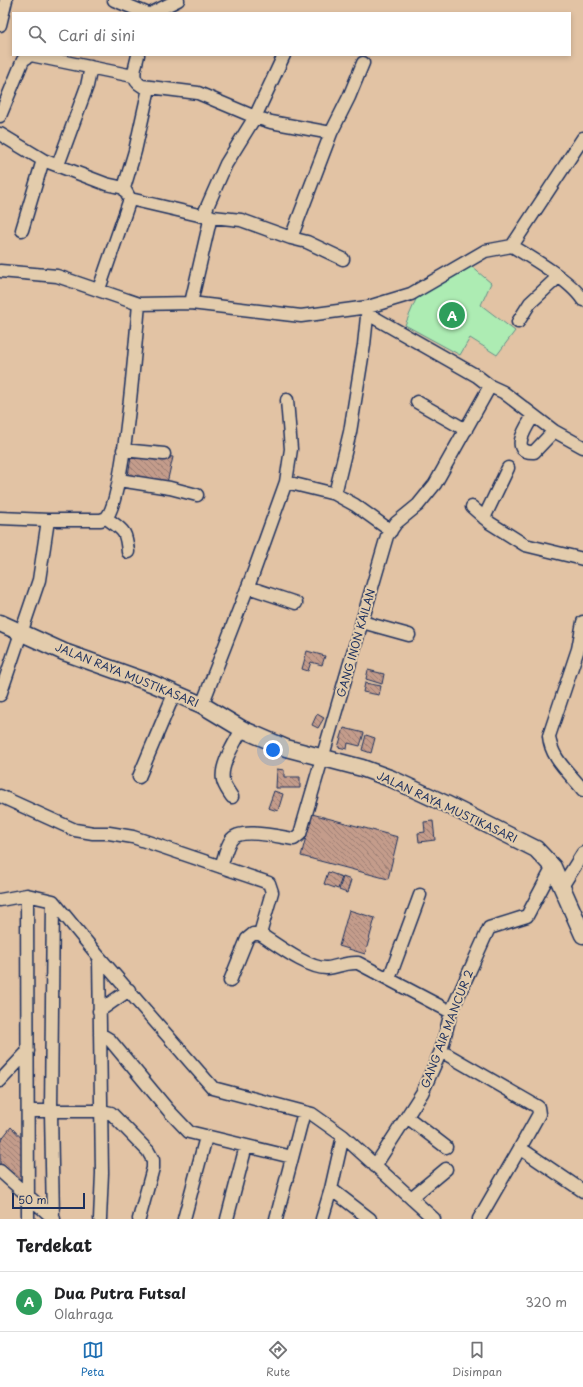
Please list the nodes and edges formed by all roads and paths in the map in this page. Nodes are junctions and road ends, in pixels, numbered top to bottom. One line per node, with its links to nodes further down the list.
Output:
1 (6, 0): 8 (street)
2 (114, 0): 5 (street)
3 (154, 0): 6 (street)
4 (178, 0): 7 (street)
5 (144, 12)
6 (151, 12)
7 (153, 12)
8 (0, 25)
9 (28, 56): 17 (street)
10 (36, 56): 14 (street)
11 (138, 56): 15 (street)
12 (284, 56): 18 (street)
13 (363, 63): 19 (street)
14 (91, 67): 15 (street); 23 (street)
15 (133, 76): 16 (street)
16 (149, 88): 18 (street); 24 (street)
17 (0, 116)
18 (255, 117): 19 (street); 26 (street)
19 (330, 133): 28 (street)
20 (0, 134): 22 (street)
21 (583, 138): 29 (street)
22 (43, 160): 23 (street); 27 (street)
23 (58, 165): 24 (street)
24 (124, 188): 25 (street)
25 (130, 199): 26 (street); 33 (street)
26 (207, 216): 28 (street); 35 (street)
27 (22, 230)
28 (291, 238): 30 (street)
29 (512, 246): 32 (street); 37 (street)
30 (342, 259)
31 (0, 272): 33 (street)
32 (558, 277): 34 (street); 38 (street)
33 (99, 289): 36 (street)
34 (583, 300)
35 (191, 303): 36 (street); 37 (street)
36 (139, 304): 46 (street)
37 (368, 310): 39 (street); 51 (street)
38 (518, 322)
39 (490, 386): 42 (street); 43 (street, GANG INON KAILAN)
40 (287, 400): 50 (street)
41 (417, 402): 43 (street)
42 (533, 416): 44 (street); 44 (street)
43 (466, 430): 58 (street, GANG INON KAILAN)
44 (554, 432): 45 (street)
45 (583, 446)
46 (123, 450): 47 (street); 49 (street)
47 (164, 454)
48 (508, 468): 56 (street)
49 (119, 480): 52 (street); 55 (street)
50 (286, 482): 51 (street); 61 (street)
51 (335, 494): 58 (street)
52 (197, 495)
53 (472, 507): 56 (street)
54 (0, 518): 57 (street)
55 (106, 518): 57 (street); 59 (street)
56 (484, 518): 60 (street)
57 (48, 520): 66 (street)
58 (391, 531): 63 (street, GANG INON KAILAN)
59 (128, 552)
60 (583, 559)
61 (248, 587): 62 (street); 70 (street)
62 (296, 603)
63 (362, 622): 67 (street); 72 (street, GANG INON KAILAN)
64 (583, 622): 74 (street)
65 (0, 623): 66 (main road, JALAN RAYA MUSTIKASARI)
66 (20, 632): 68 (main road, JALAN RAYA MUSTIKASARI); 69 (street)
67 (409, 635)
68 (174, 694): 70 (main road, JALAN RAYA MUSTIKASARI); 73 (street)
69 (0, 696)
70 (202, 705): 71 (main road, JALAN RAYA MUSTIKASARI)
71 (242, 729): 72 (main road, JALAN RAYA MUSTIKASARI); 76 (street)
72 (324, 757): 78 (street, GANG INON KAILAN); 79 (main road, JALAN RAYA MUSTIKASARI)
73 (139, 777)
74 (583, 790)
75 (0, 796): 78 (street)
76 (232, 797)
77 (583, 853): 80 (street)
78 (221, 867): 85 (street)
79 (553, 867): 80 (main road, JALAN RAYA MUSTIKASARI); 92 (street, GANG AIR MANCUR 2)
80 (561, 888): 86 (main road, JALAN RAYA MUSTIKASARI)
81 (27, 895): 83 (street); 84 (street); 94 (street)
82 (420, 895): 88 (street)
83 (0, 900)
84 (53, 901): 87 (street); 99 (street)
85 (260, 934): 88 (street); 89 (street)
86 (583, 935)
87 (99, 957): 90 (street); 91 (street)
88 (389, 979): 92 (street)
89 (230, 981)
90 (129, 990): 91 (street); 100 (street)
91 (99, 1011): 93 (street)
92 (451, 1012): 95 (street, GANG AIR MANCUR 2)
93 (100, 1034): 98 (street); 103 (street)
94 (28, 1051): 96 (street); 97 (street)
95 (441, 1051): 101 (street, GANG AIR MANCUR 2); 106 (street)
96 (0, 1082)
97 (29, 1111): 99 (street); 113 (street)
98 (101, 1111): 99 (street); 117 (street); 118 (street)
99 (51, 1112): 115 (street)
100 (304, 1112): 102 (street); 107 (street)
101 (408, 1117): 105 (street); 108 (street, GANG AIR MANCUR 2)
102 (343, 1136): 108 (street); 111 (street)
103 (206, 1137): 104 (street); 119 (street)
104 (246, 1146): 107 (street); 120 (street)
105 (446, 1147)
106 (520, 1148): 112 (street); 125 (street)
107 (292, 1157): 121 (street)
108 (375, 1166): 114 (street)
109 (446, 1169): 114 (street)
110 (0, 1171): 113 (street)
111 (331, 1189): 122 (street); 123 (street)
112 (583, 1191)
113 (28, 1195): 115 (street); 116 (street)
114 (411, 1198): 124 (street)
115 (54, 1218)
116 (28, 1219)
117 (100, 1219)
118 (139, 1219)
119 (184, 1219)
120 (227, 1219)
121 (276, 1219)
122 (322, 1219)
123 (370, 1219)
124 (434, 1219)
125 (479, 1219)

